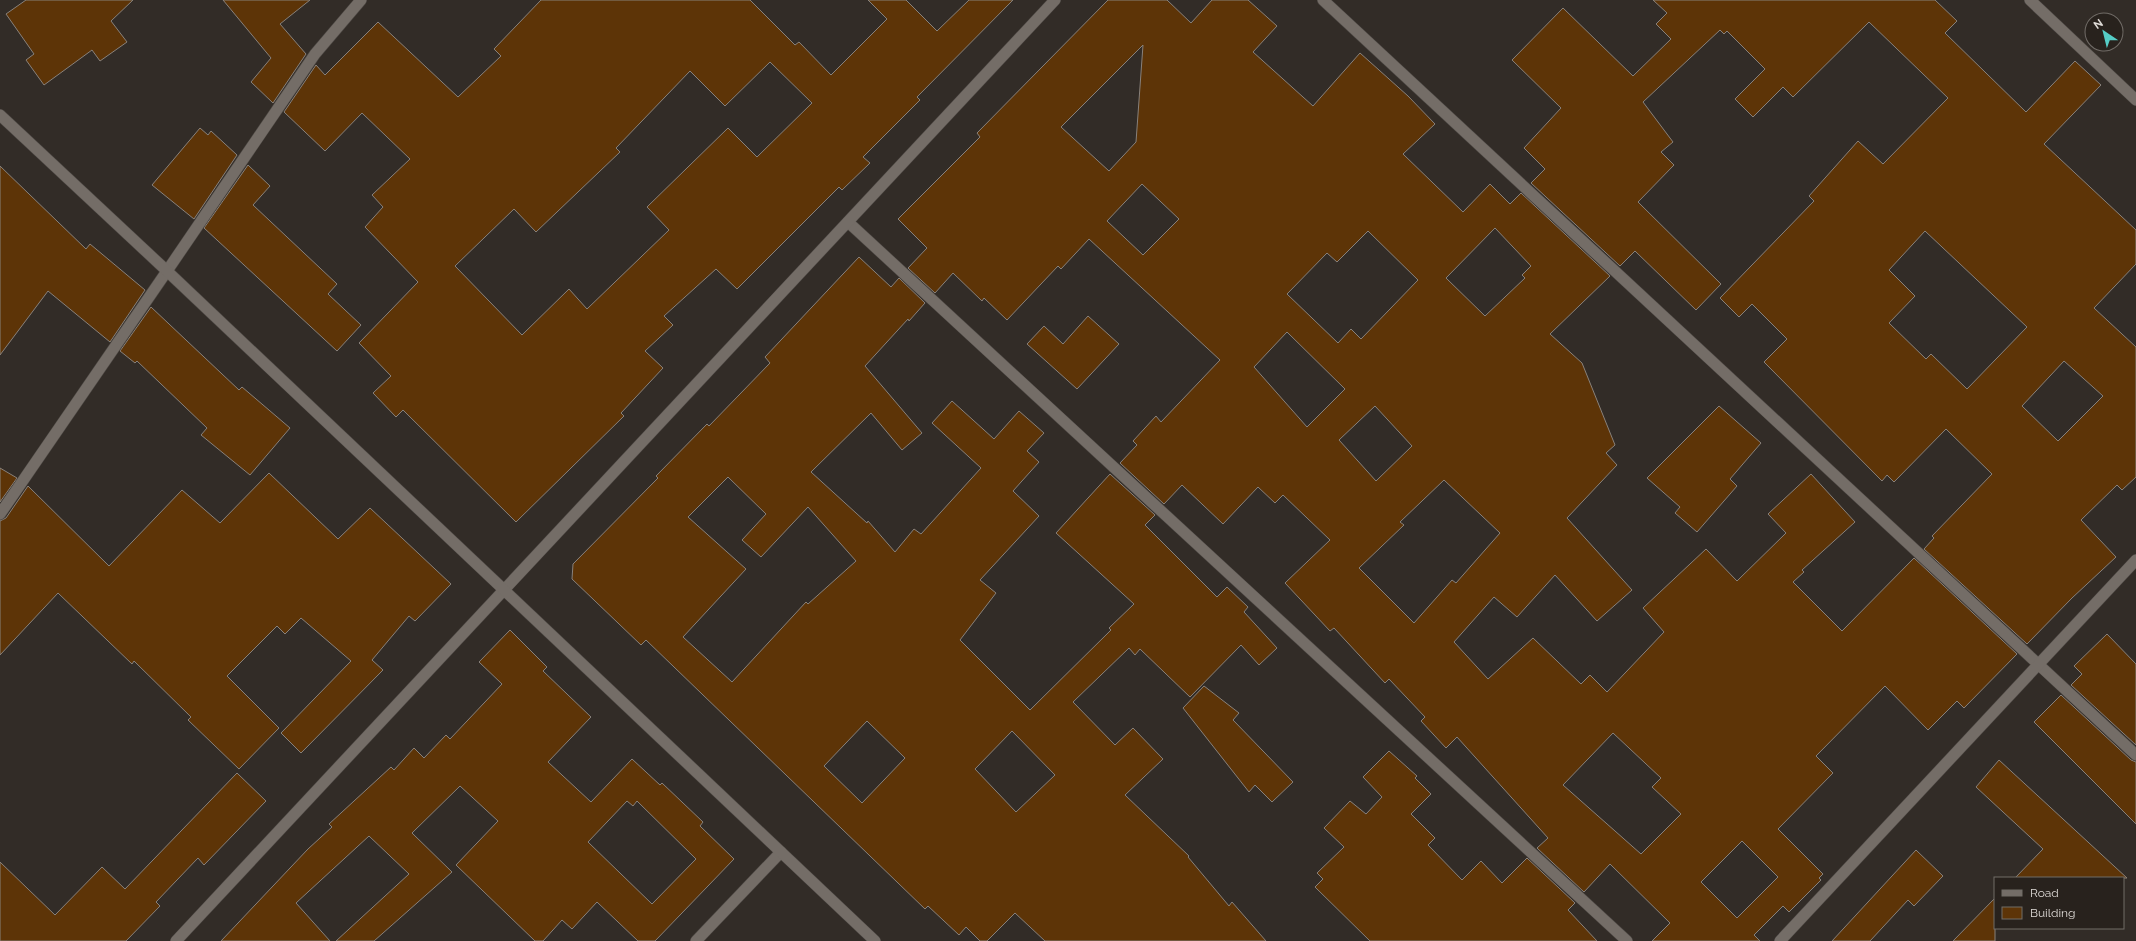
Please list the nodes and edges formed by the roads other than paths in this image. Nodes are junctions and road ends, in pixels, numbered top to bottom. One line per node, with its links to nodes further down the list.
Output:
1 (361, 0): 8 (street)
2 (1055, 0): 7 (street)
3 (1323, 0): 12 (street)
4 (2030, 0): 5 (street)
5 (2136, 100)
6 (0, 115): 8 (street)
7 (848, 222): 11 (street); 18 (street)
8 (167, 271): 9 (street); 11 (street)
9 (0, 514)
10 (2136, 560): 12 (street)
11 (503, 590): 14 (street); 15 (street)
12 (2040, 664): 13 (street); 19 (street)
13 (2136, 755)
14 (780, 852): 16 (street); 17 (street)
15 (176, 941)
16 (696, 941)
17 (875, 941)
18 (1627, 941)
19 (1780, 941)

